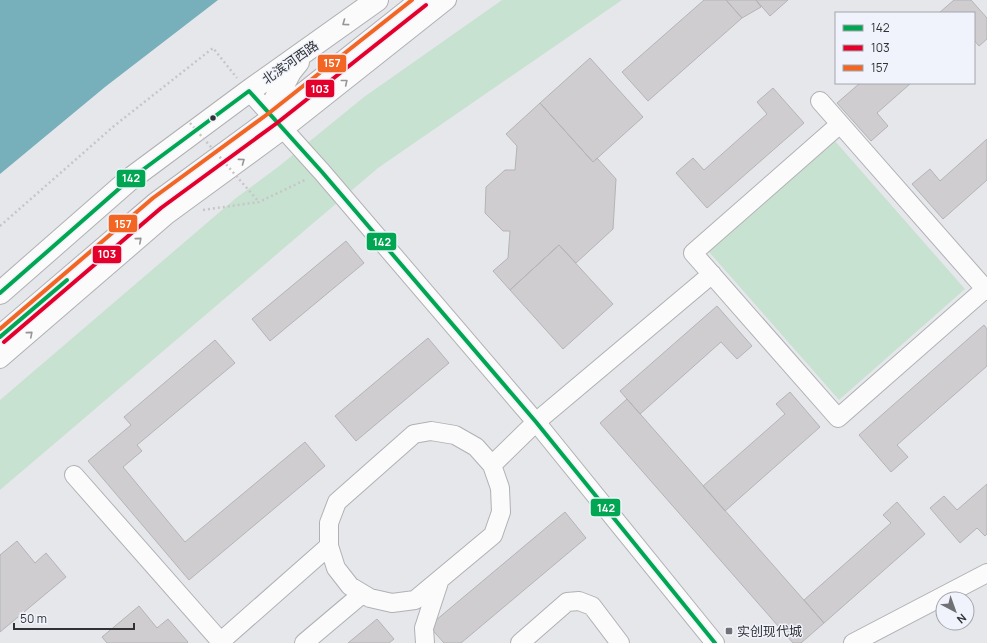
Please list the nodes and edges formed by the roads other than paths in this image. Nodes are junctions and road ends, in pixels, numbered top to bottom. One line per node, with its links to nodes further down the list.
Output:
1 (376, 0): 4 (main road, 北滨河西路, one-way to 4)
2 (422, 0): 7 (main road)
3 (447, 0): 7 (street, one-way to 3)
4 (309, 48): 5 (main road, 北滨河西路); 7 (main road)
5 (249, 91): 7 (street); 11 (main road, 北滨河西路)
6 (820, 101): 8 (street)
7 (278, 124): 12 (main road); 13 (street, one-way to 7); 14 (street)
8 (840, 124): 9 (street); 10 (street)
9 (712, 274): 10 (street); 14 (street)
10 (986, 290)
11 (0, 292)
12 (0, 337)
13 (0, 359)
14 (536, 422): 15 (street); 27 (street)
15 (492, 465): 17 (street); 19 (street)
16 (74, 475): 22 (street)
17 (329, 546): 20 (street); 22 (street)
18 (987, 574): 21 (street)
19 (440, 579): 20 (street); 24 (street)
20 (362, 594): 23 (street)
21 (878, 638): 28 (street)
22 (220, 643)
23 (304, 643)
24 (425, 643)
25 (520, 643): 26 (street)
26 (620, 643)
27 (715, 643)
28 (853, 643)

